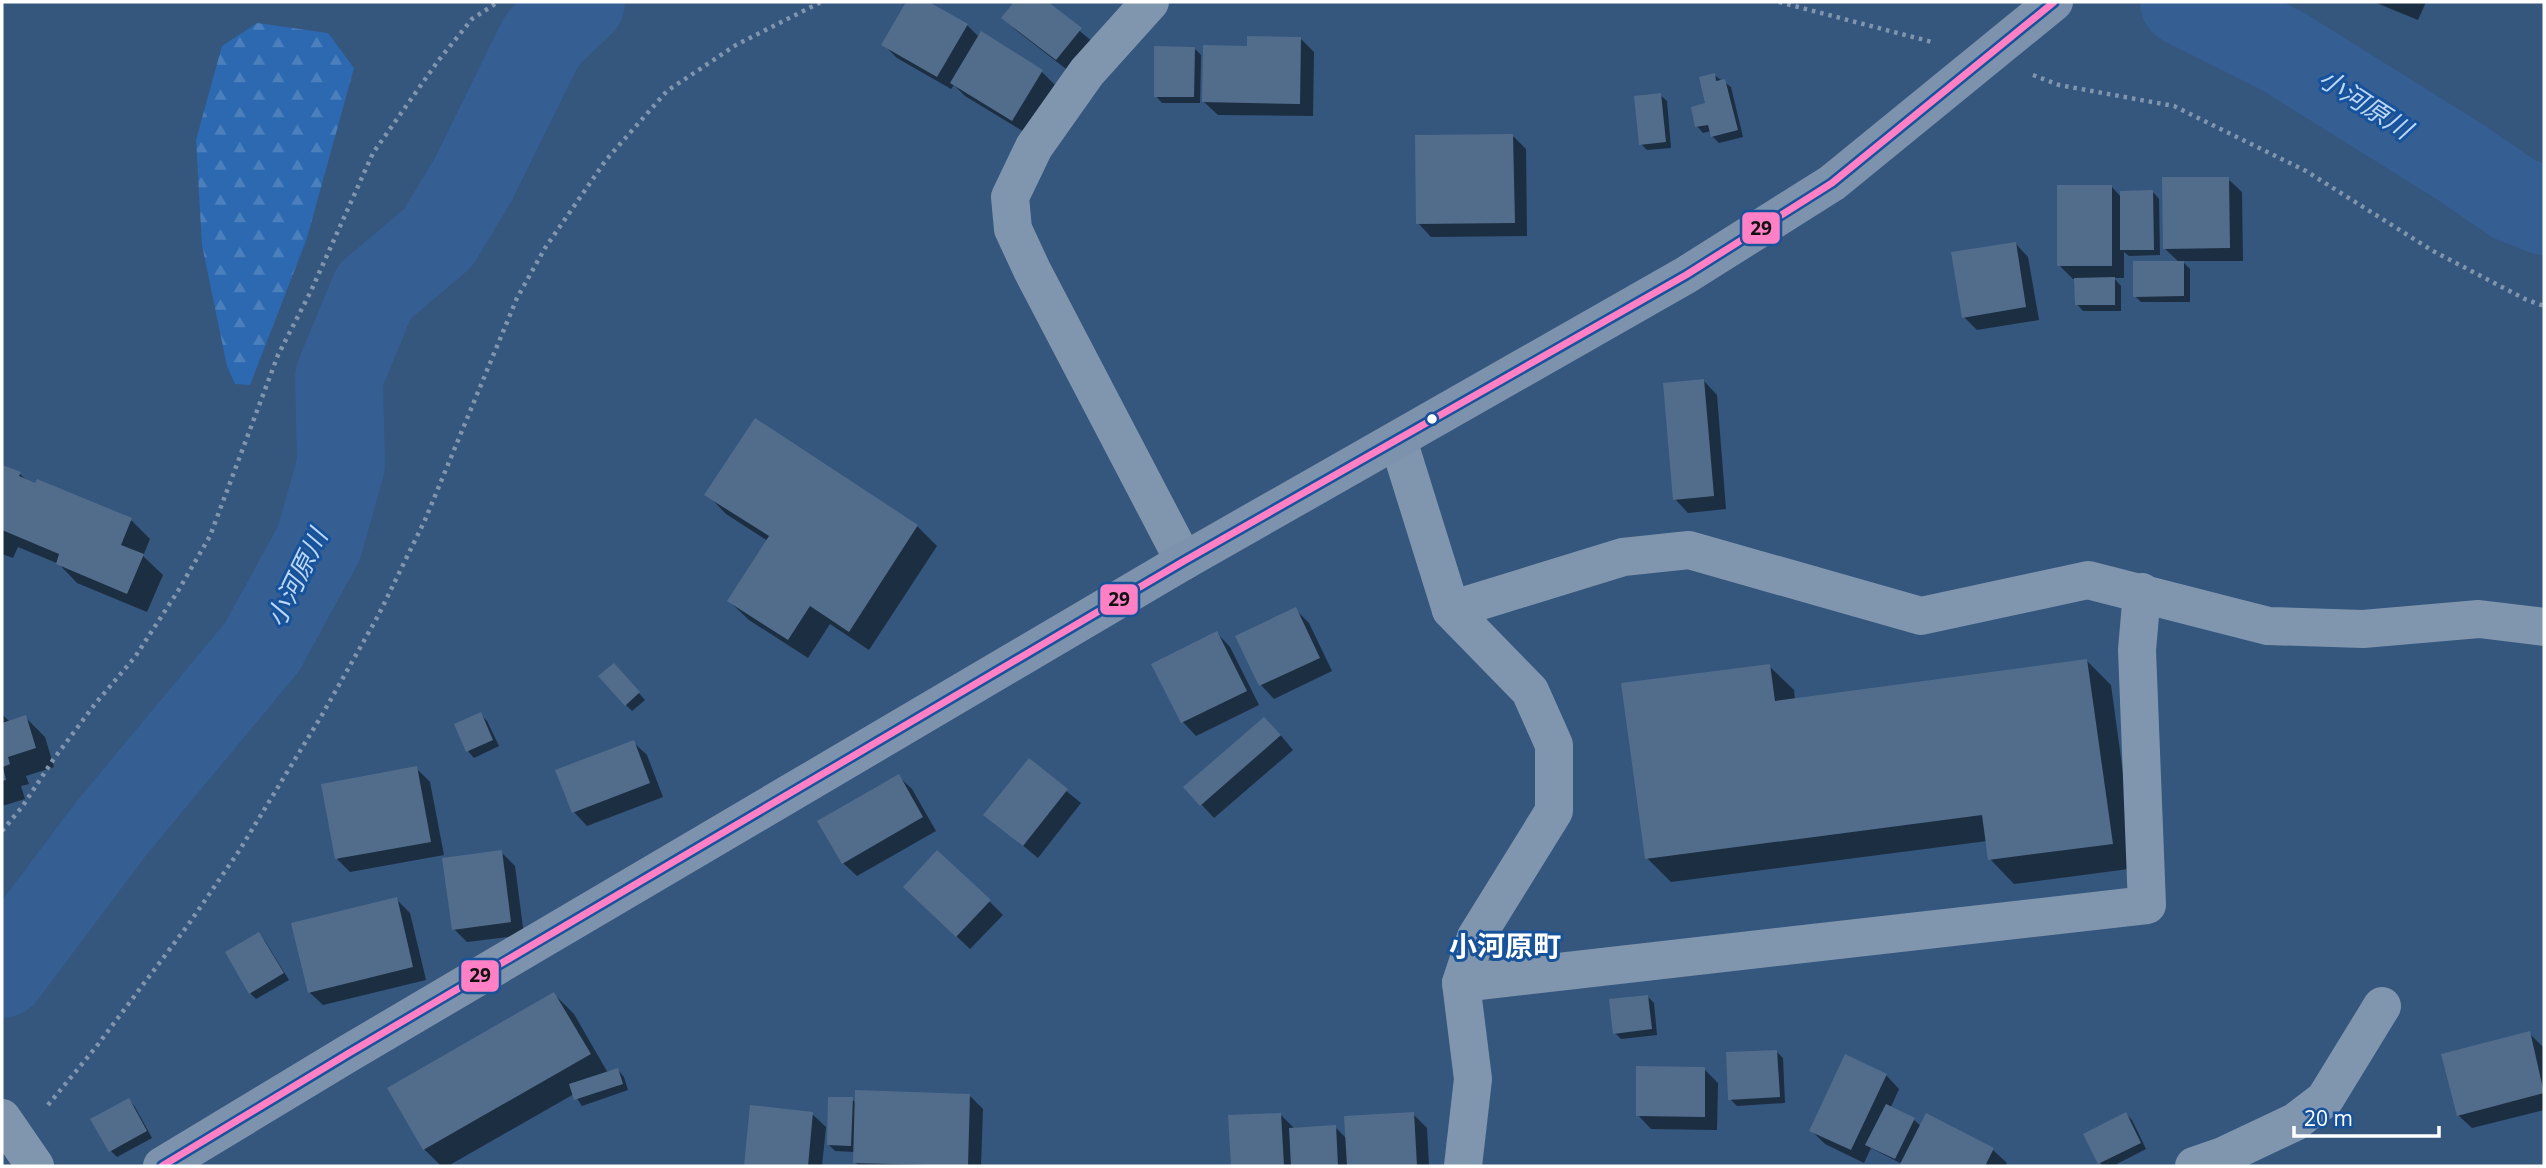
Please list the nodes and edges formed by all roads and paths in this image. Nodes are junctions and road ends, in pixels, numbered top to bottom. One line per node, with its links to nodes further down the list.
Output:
1 (498, 2): 13 (path)
2 (821, 2): 16 (path)
3 (1150, 2): 9 (street)
4 (1779, 2): 6 (path)
5 (2054, 2): 6 (main road)
6 (1992, 52): 7 (path); 8 (main road)
7 (2544, 306)
8 (1398, 440): 9 (main road); 11 (street)
9 (1184, 561): 17 (main road)
10 (2142, 592): 11 (street); 12 (street); 14 (street)
11 (1451, 610): 14 (street)
12 (2544, 627)
13 (2, 831)
14 (1461, 983): 18 (street)
15 (2382, 1006): 19 (street)
16 (18, 1142)
17 (162, 1166)
18 (1463, 1166)
19 (2194, 1166)

